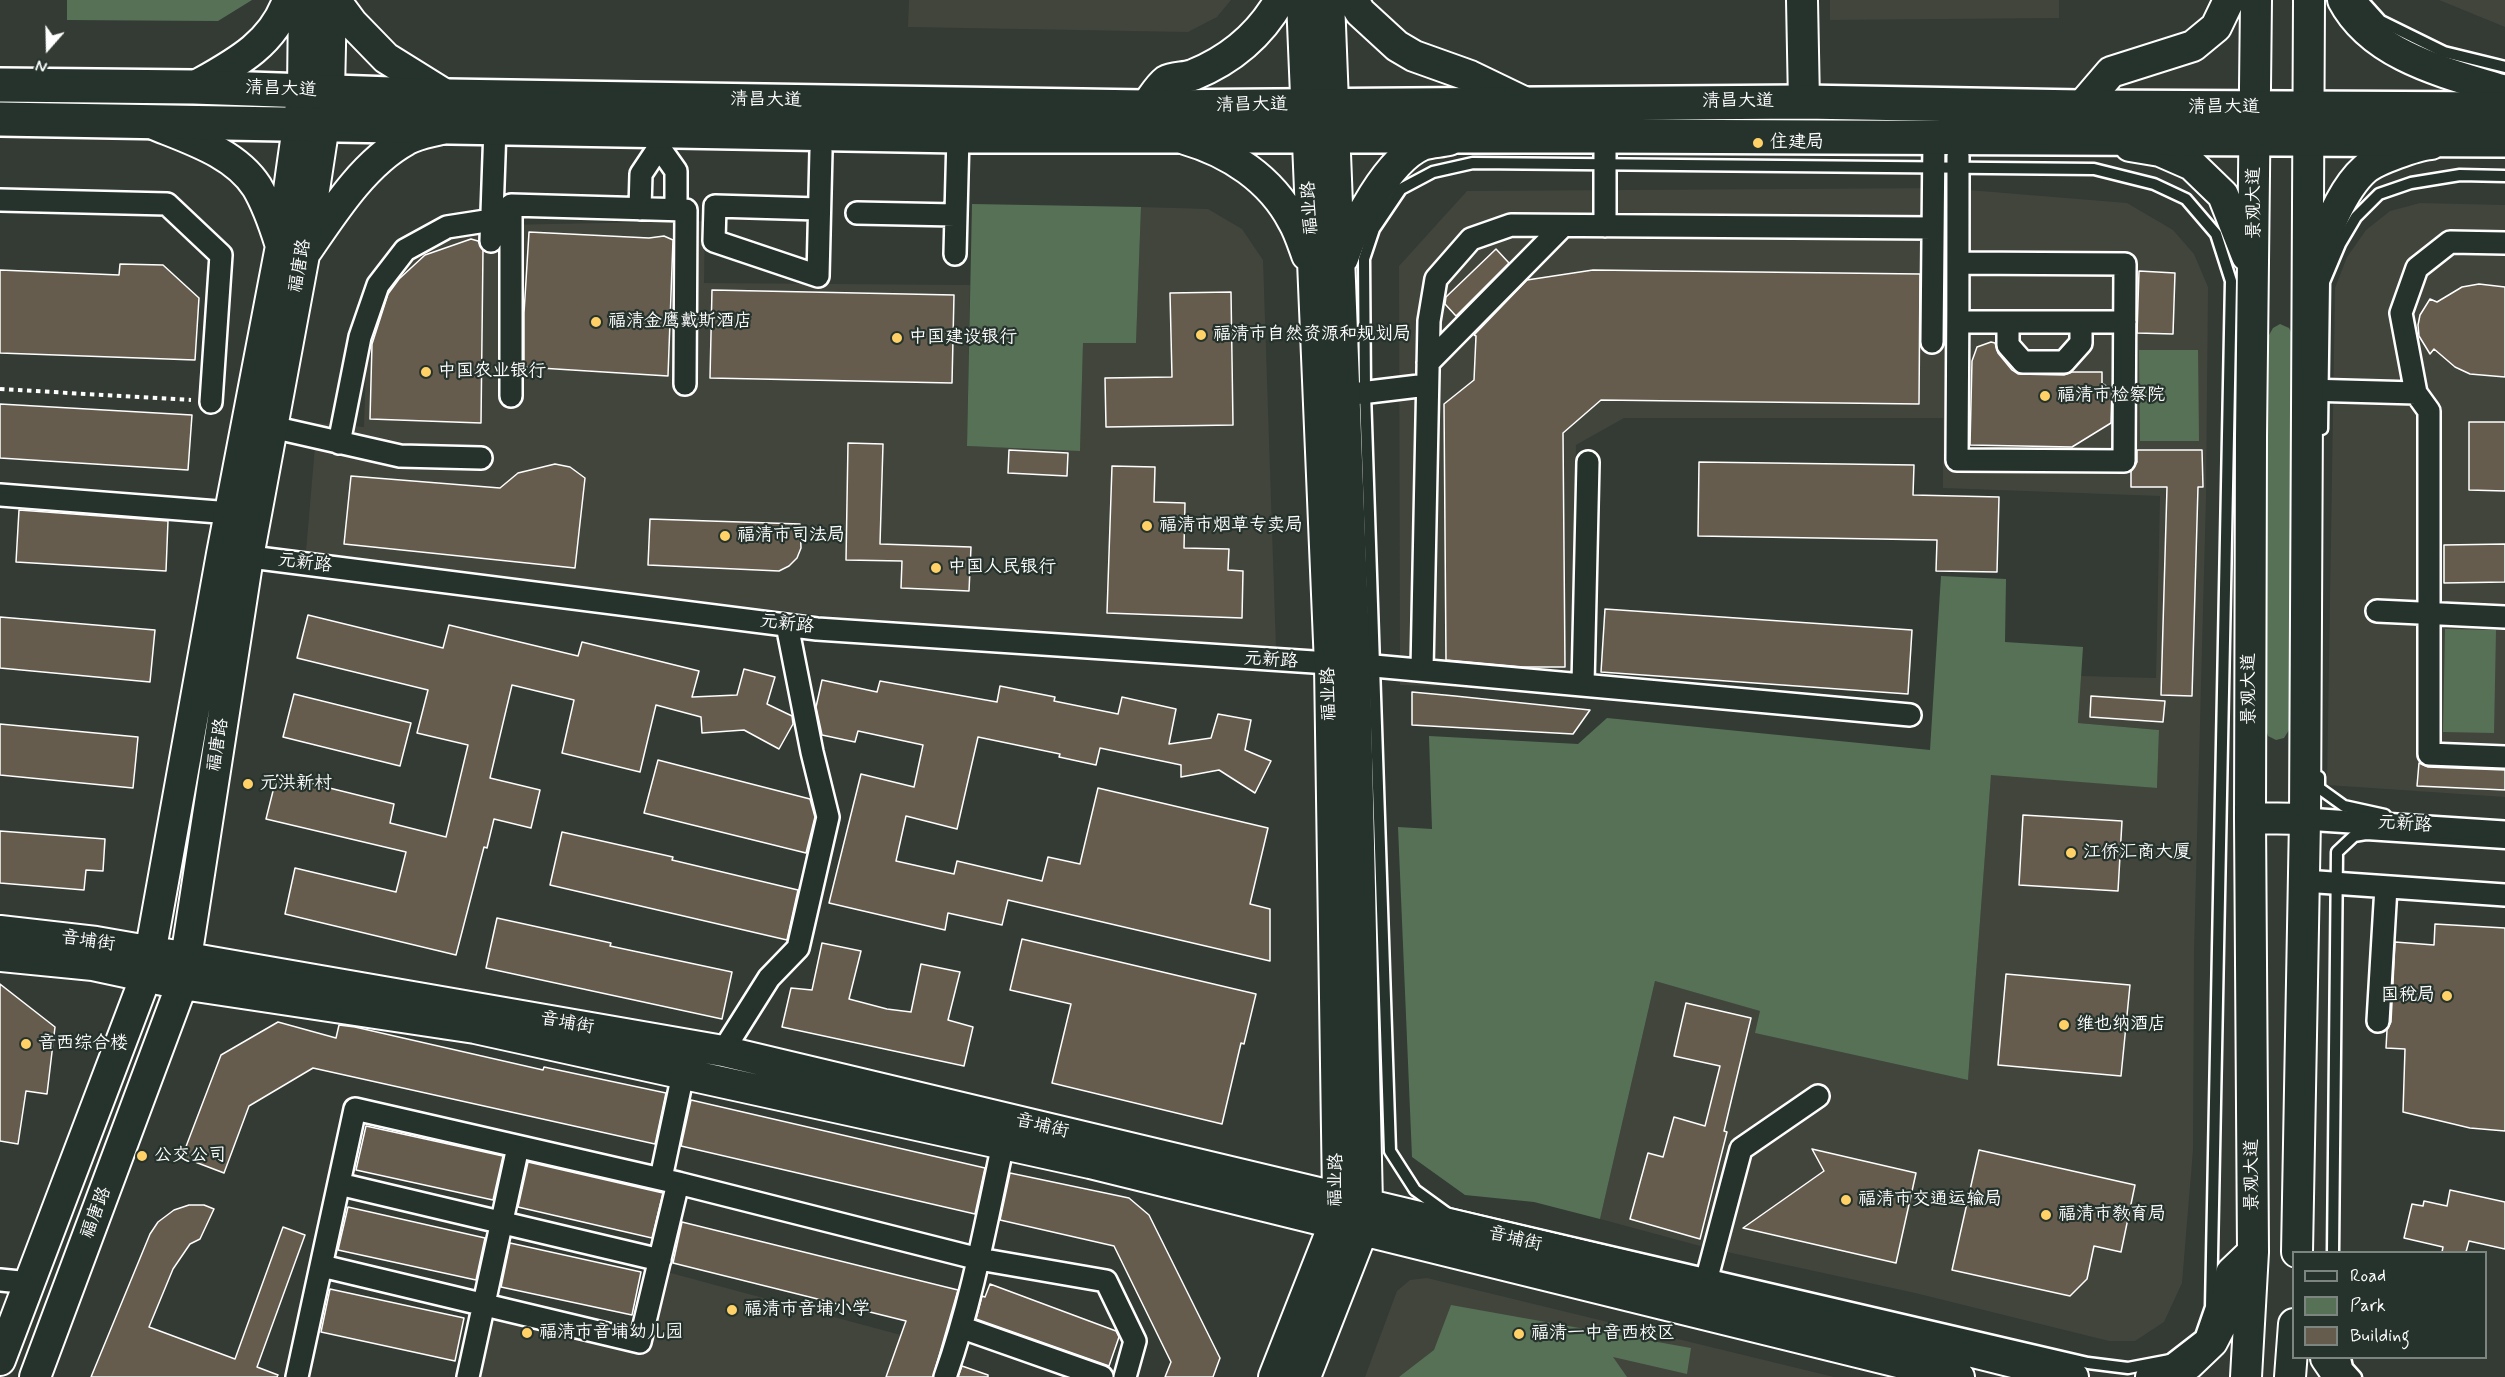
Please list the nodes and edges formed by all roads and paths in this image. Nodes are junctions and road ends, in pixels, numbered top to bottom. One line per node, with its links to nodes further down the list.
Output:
1 (288, 0): 16 (street)
2 (304, 0): 18 (street)
3 (333, 0): 18 (street); 23 (street)
4 (1280, 0): 21 (street)
5 (1302, 0): 26 (street, 福业路)
6 (1329, 0): 26 (street, 福业路)
7 (1353, 0): 20 (street)
8 (1803, 0): 19 (street)
9 (2229, 0): 27 (street)
10 (2256, 0): 28 (street, 景观大道)
11 (2309, 0): 29 (street)
12 (2343, 0): 17 (street)
13 (2361, 0): 14 (lane)
14 (2505, 67)
15 (0, 86): 16 (main road, 清昌大道)
16 (194, 87): 18 (main road, 清昌大道)
17 (2505, 91)
18 (316, 92): 23 (main road, 清昌大道); 30 (street, 福唐路)
19 (1804, 102): 20 (main road, 清昌大道); 27 (main road, 清昌大道)
20 (1526, 103): 26 (main road, 清昌大道)
21 (1145, 107): 23 (main road, 清昌大道); 26 (main road, 清昌大道)
22 (2505, 109): 29 (main road, 清昌大道)
23 (446, 112): 30 (main road, 清昌大道); 31 (main road, 清昌大道); 51 (street)
24 (0, 119): 25 (main road, 清昌大道)
25 (143, 120): 30 (main road, 清昌大道); 51 (street)
26 (1320, 120): 32 (main road, 清昌大道); 34 (main road, 清昌大道); 54 (street, 福业路)
27 (2082, 122): 28 (main road, 清昌大道); 39 (main road, 清昌大道); 55 (street)
28 (2255, 123): 29 (main road, 清昌大道); 55 (street, 景观大道)
29 (2308, 123): 36 (main road, 清昌大道); 56 (street)
30 (311, 124): 51 (street, 福唐路)
31 (495, 128): 35 (main road, 清昌大道); 73 (street)
32 (1174, 135): 33 (main road, 清昌大道); 54 (street)
33 (958, 136): 35 (main road, 清昌大道); 46 (street)
34 (1474, 136): 37 (main road, 清昌大道); 54 (street)
35 (659, 138): 42 (street); 44 (street)
36 (2490, 140): 56 (street)
37 (1605, 150): 39 (main road, 清昌大道); 48 (street); 68 (lane)
38 (820, 151): 43 (street)
39 (1946, 157): 49 (street); 53 (street); 119 (lane)
40 (2505, 176): 66 (lane)
41 (0, 200): 70 (street)
42 (640, 209): 44 (street); 69 (street)
43 (819, 209): 43 (street)
44 (676, 210): 63 (street)
45 (857, 213): 46 (street)
46 (955, 215): 52 (street)
47 (1563, 226): 48 (street); 62 (street); 62 (street)
48 (1605, 226): 49 (street)
49 (1933, 228): 61 (street)
50 (2505, 243): 67 (street)
51 (293, 250): 71 (street, 福唐路); 77 (street, 福唐路)
52 (955, 254)
53 (1958, 263): 57 (street); 60 (street)
54 (1326, 273): 68 (street, 福业路); 83 (street, 福业路)
55 (2254, 282): 89 (street, 景观大道)
56 (2308, 284): 66 (street)
57 (1958, 322): 58 (street); 60 (street)
58 (2008, 322): 59 (street); 59 (street)
59 (2081, 322): 60 (street)
60 (2125, 322)
61 (1932, 342)
62 (1428, 363): 64 (street)
63 (685, 384)
64 (1428, 386): 68 (street); 84 (street)
65 (0, 389): 70 (path)
66 (2315, 390): 67 (street); 72 (lane); 90 (street)
67 (2416, 393): 80 (street)
68 (1355, 394): 83 (street, 福业路)
69 (511, 396)
70 (211, 402)
71 (272, 427): 73 (street); 78 (street, 福唐路)
72 (2322, 437)
73 (339, 443): 74 (street)
74 (481, 458)
75 (1588, 462): 85 (street)
76 (0, 495): 77 (street)
77 (231, 513): 78 (street, 福唐路)
78 (235, 555): 82 (street, 元新路); 100 (street, 福唐路); 101 (street, 福唐路)
79 (2377, 610): 80 (street)
80 (2429, 613): 81 (street); 87 (street)
81 (2505, 617)
82 (787, 625): 83 (street, 元新路); 103 (street)
83 (1353, 665): 84 (street, 元新路); 110 (street, 福业路); 119 (lane)
84 (1422, 670): 85 (street, 元新路)
85 (1583, 685): 86 (street, 元新路)
86 (1910, 715)
87 (2505, 757)
88 (2319, 765): 91 (lane)
89 (2250, 818): 90 (street); 114 (street, 景观大道)
90 (2305, 819): 92 (street, 元新路); 94 (street)
91 (2505, 822)
92 (2505, 832)
93 (2505, 843): 95 (lane)
94 (2304, 881): 95 (street); 112 (street)
95 (2337, 884): 96 (street); 113 (lane)
96 (2386, 887): 97 (street); 102 (street)
97 (2505, 895)
98 (0, 932): 100 (street, 音埔街)
99 (0, 956): 100 (street, 音埔街)
100 (148, 964): 101 (street, 音埔街); 120 (street, 福唐路)
101 (184, 971): 103 (street, 音埔街); 104 (street, 音埔街); 127 (street, 福唐路)
102 (2378, 1021)
103 (723, 1051): 110 (street, 音埔街)
104 (683, 1074): 106 (street, 音埔街); 108 (street)
105 (1818, 1096): 119 (street)
106 (1003, 1144): 110 (street, 音埔街); 115 (street)
107 (518, 1147): 108 (street); 109 (street); 111 (street)
108 (669, 1181): 115 (street); 116 (street)
109 (339, 1184): 111 (street); 117 (street)
110 (1351, 1213): 119 (street, 音埔街); 133 (street, 福业路); 134 (street, 福业路); 135 (street, 音埔街)
111 (501, 1223): 116 (street); 121 (street)
112 (2297, 1251)
113 (2333, 1251)
114 (2253, 1252): 137 (street); 138 (street, 景观大道)
115 (979, 1259): 122 (street); 132 (street)
116 (660, 1260): 121 (street)
117 (322, 1266): 121 (street); 128 (street)
118 (0, 1280): 120 (street)
119 (1707, 1280): 136 (street, 音埔街)
120 (30, 1283): 126 (street, 福唐路)
121 (483, 1305): 129 (street)
122 (963, 1328): 130 (street); 131 (street)
123 (2292, 1350): 139 (street)
124 (2327, 1359): 140 (street)
125 (2345, 1359): 141 (lane)
126 (0, 1360)
127 (35, 1377)
128 (297, 1377)
129 (468, 1377)
130 (945, 1377)
131 (1102, 1377)
132 (1125, 1377)
133 (1274, 1377)
134 (1305, 1377)
135 (1959, 1377)
136 (2073, 1377)
137 (2151, 1377)
138 (2246, 1377)
139 (2290, 1377)
140 (2339, 1377)
141 (2356, 1377)

